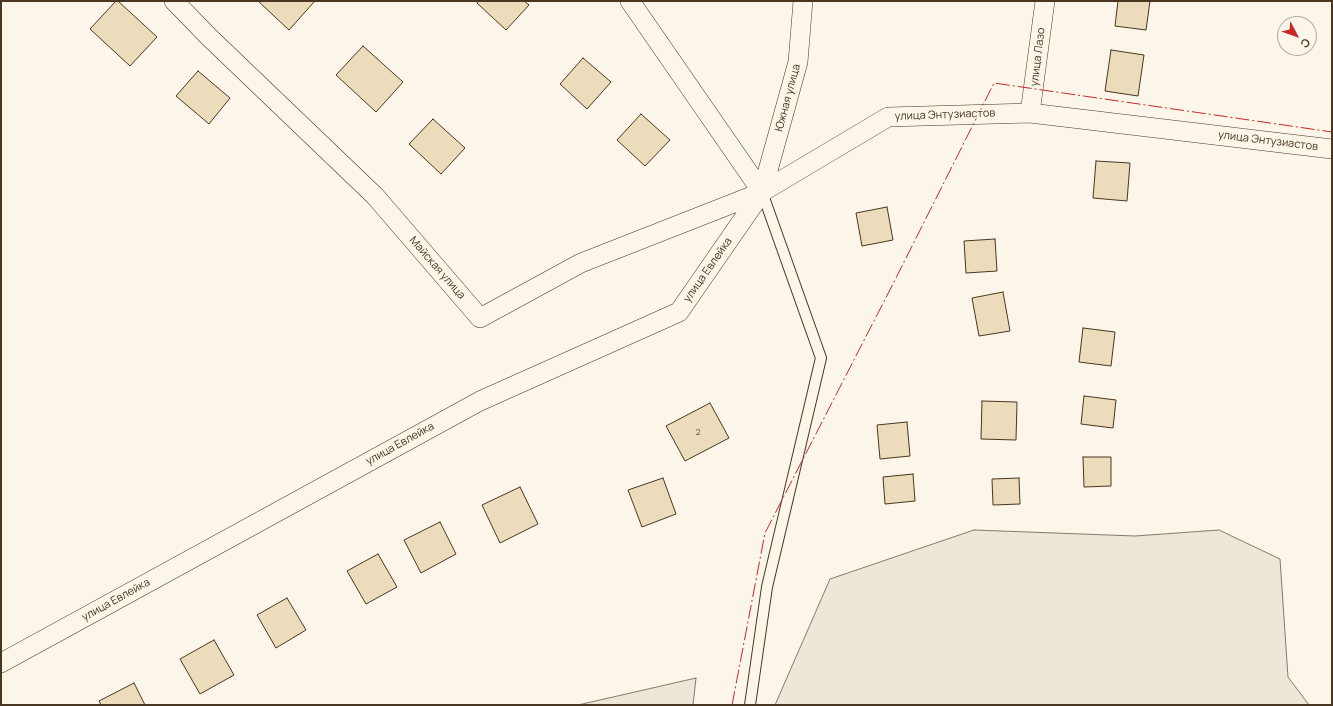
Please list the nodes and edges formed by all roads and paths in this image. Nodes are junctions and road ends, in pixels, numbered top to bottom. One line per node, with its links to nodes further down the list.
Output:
1 (174, 1): 7 (street, Майская улица)
2 (630, 1): 7 (street)
3 (803, 1): 7 (street, Южная улица)
4 (1045, 1): 5 (street, улица Лазо)
5 (1030, 112): 6 (street, улица Энтузиастов); 7 (street, улица Энтузиастов)
6 (1332, 149)
7 (762, 192): 8 (street, улица Евлейка); 9 (lane)
8 (1, 663)
9 (750, 705)

